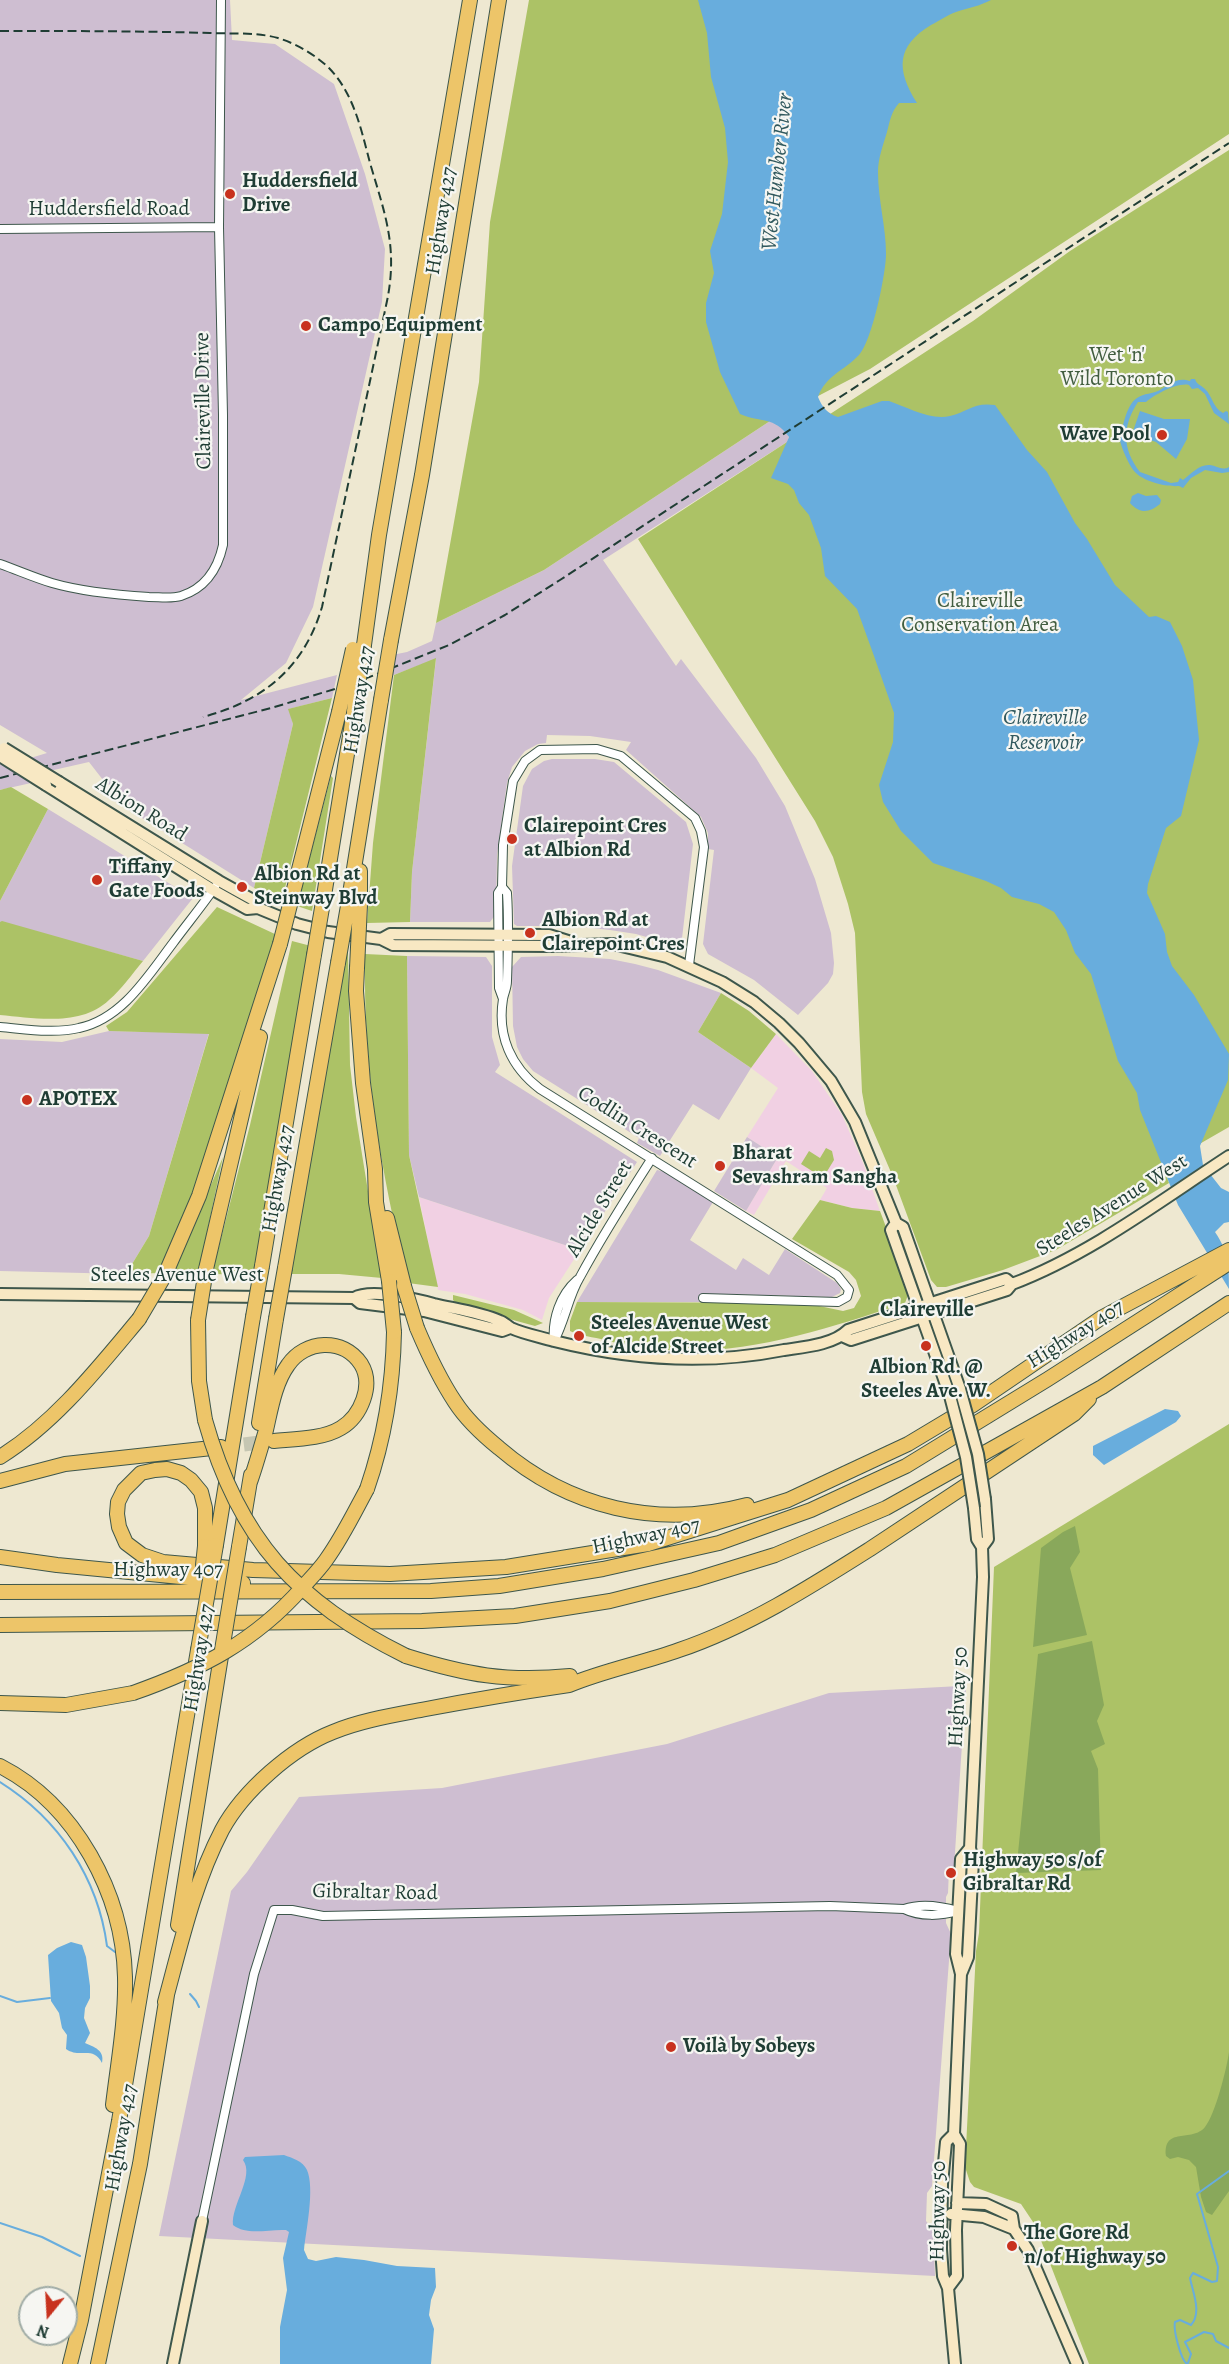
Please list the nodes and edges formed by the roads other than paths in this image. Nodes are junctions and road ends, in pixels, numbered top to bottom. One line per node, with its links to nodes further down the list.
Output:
1 (221, 0): 4 (street, Claireville Drive)
2 (470, 0): 7 (highway, Highway 427)
3 (499, 0): 10 (highway, Highway 427, bridge)
4 (219, 227): 5 (street, Huddersfield Road); 6 (street, Claireville Drive)
5 (0, 229)
6 (0, 564)
7 (358, 647): 12 (highway, bridge); 35 (highway, Highway 427, bridge)
8 (1, 750): 9 (main road, Albion Road, bridge); 9 (main road, Albion Road, bridge)
9 (216, 885): 11 (main road, Albion Road); 14 (street)
10 (354, 905): 17 (highway, bridge); 33 (highway, Highway 427, bridge)
11 (504, 940): 13 (main road, Albion Road); 13 (street, Codlin Crescent); 16 (street, Codlin Crescent)
12 (280, 944): 31 (highway, bridge); 41 (highway, bridge)
13 (689, 965): 18 (main road, Albion Road)
14 (0, 1027)
15 (1229, 1156): 25 (main road, Steeles Avenue West)
16 (652, 1158): 23 (street, Codlin Crescent); 27 (street, Alcide Street)
17 (375, 1169): 34 (highway, bridge); 42 (highway, bridge)
18 (896, 1223): 25 (main road, Albion Road); 26 (main road, Albion Road)
19 (1229, 1250): 21 (highway)
20 (1229, 1263): 21 (highway, Highway 407)
21 (1204, 1272): 34 (highway); 38 (highway, Highway 407)
22 (0, 1294): 27 (main road, Steeles Avenue West)
23 (703, 1298)
24 (1227, 1304): 28 (highway)
25 (932, 1309): 26 (main road, Steeles Avenue West); 36 (main road, Highway 50, bridge)
26 (921, 1312): 27 (main road, Steeles Avenue West); 36 (main road, Highway 50, bridge)
27 (554, 1341)
28 (1102, 1387): 40 (highway); 41 (highway)
29 (274, 1441): 33 (highway)
30 (221, 1447): 32 (highway)
31 (0, 1457)
32 (0, 1481)
33 (250, 1482): 48 (highway, Highway 427, bridge)
34 (804, 1492): 35 (highway)
35 (210, 1546): 49 (highway, Highway 427, bridge)
36 (982, 1547): 44 (main road, Highway 50)
37 (0, 1557): 38 (highway)
38 (329, 1591): 39 (highway, Highway 407)
39 (0, 1592)
40 (0, 1625)
41 (593, 1675): 48 (highway)
42 (0, 1702)
43 (0, 1766): 49 (highway)
44 (970, 1848): 45 (main road, Highway 50); 46 (main road, Highway 50)
45 (958, 1911): 46 (street, Gibraltar Road); 47 (main road, Highway 50); 54 (street, Gibraltar Road)
46 (971, 1911): 47 (main road, Highway 50)
47 (960, 1974): 50 (main road, Highway 50)
48 (165, 2002): 58 (highway, Highway 427)
49 (119, 2121): 57 (highway, Highway 427)
50 (954, 2134): 51 (main road, Highway 50); 52 (main road, Highway 50)
51 (957, 2202): 53 (main road, Highway 50); 55 (main road)
52 (941, 2213): 53 (main road); 56 (main road, Highway 50)
53 (957, 2214): 55 (main road); 56 (main road, Highway 50)
54 (202, 2221): 59 (main road, Gibraltar Road)
55 (1014, 2229): 61 (main road)
56 (948, 2288): 60 (main road, Highway 50)
57 (70, 2364)
58 (98, 2364)
59 (173, 2364)
60 (955, 2364)
61 (1077, 2364)

